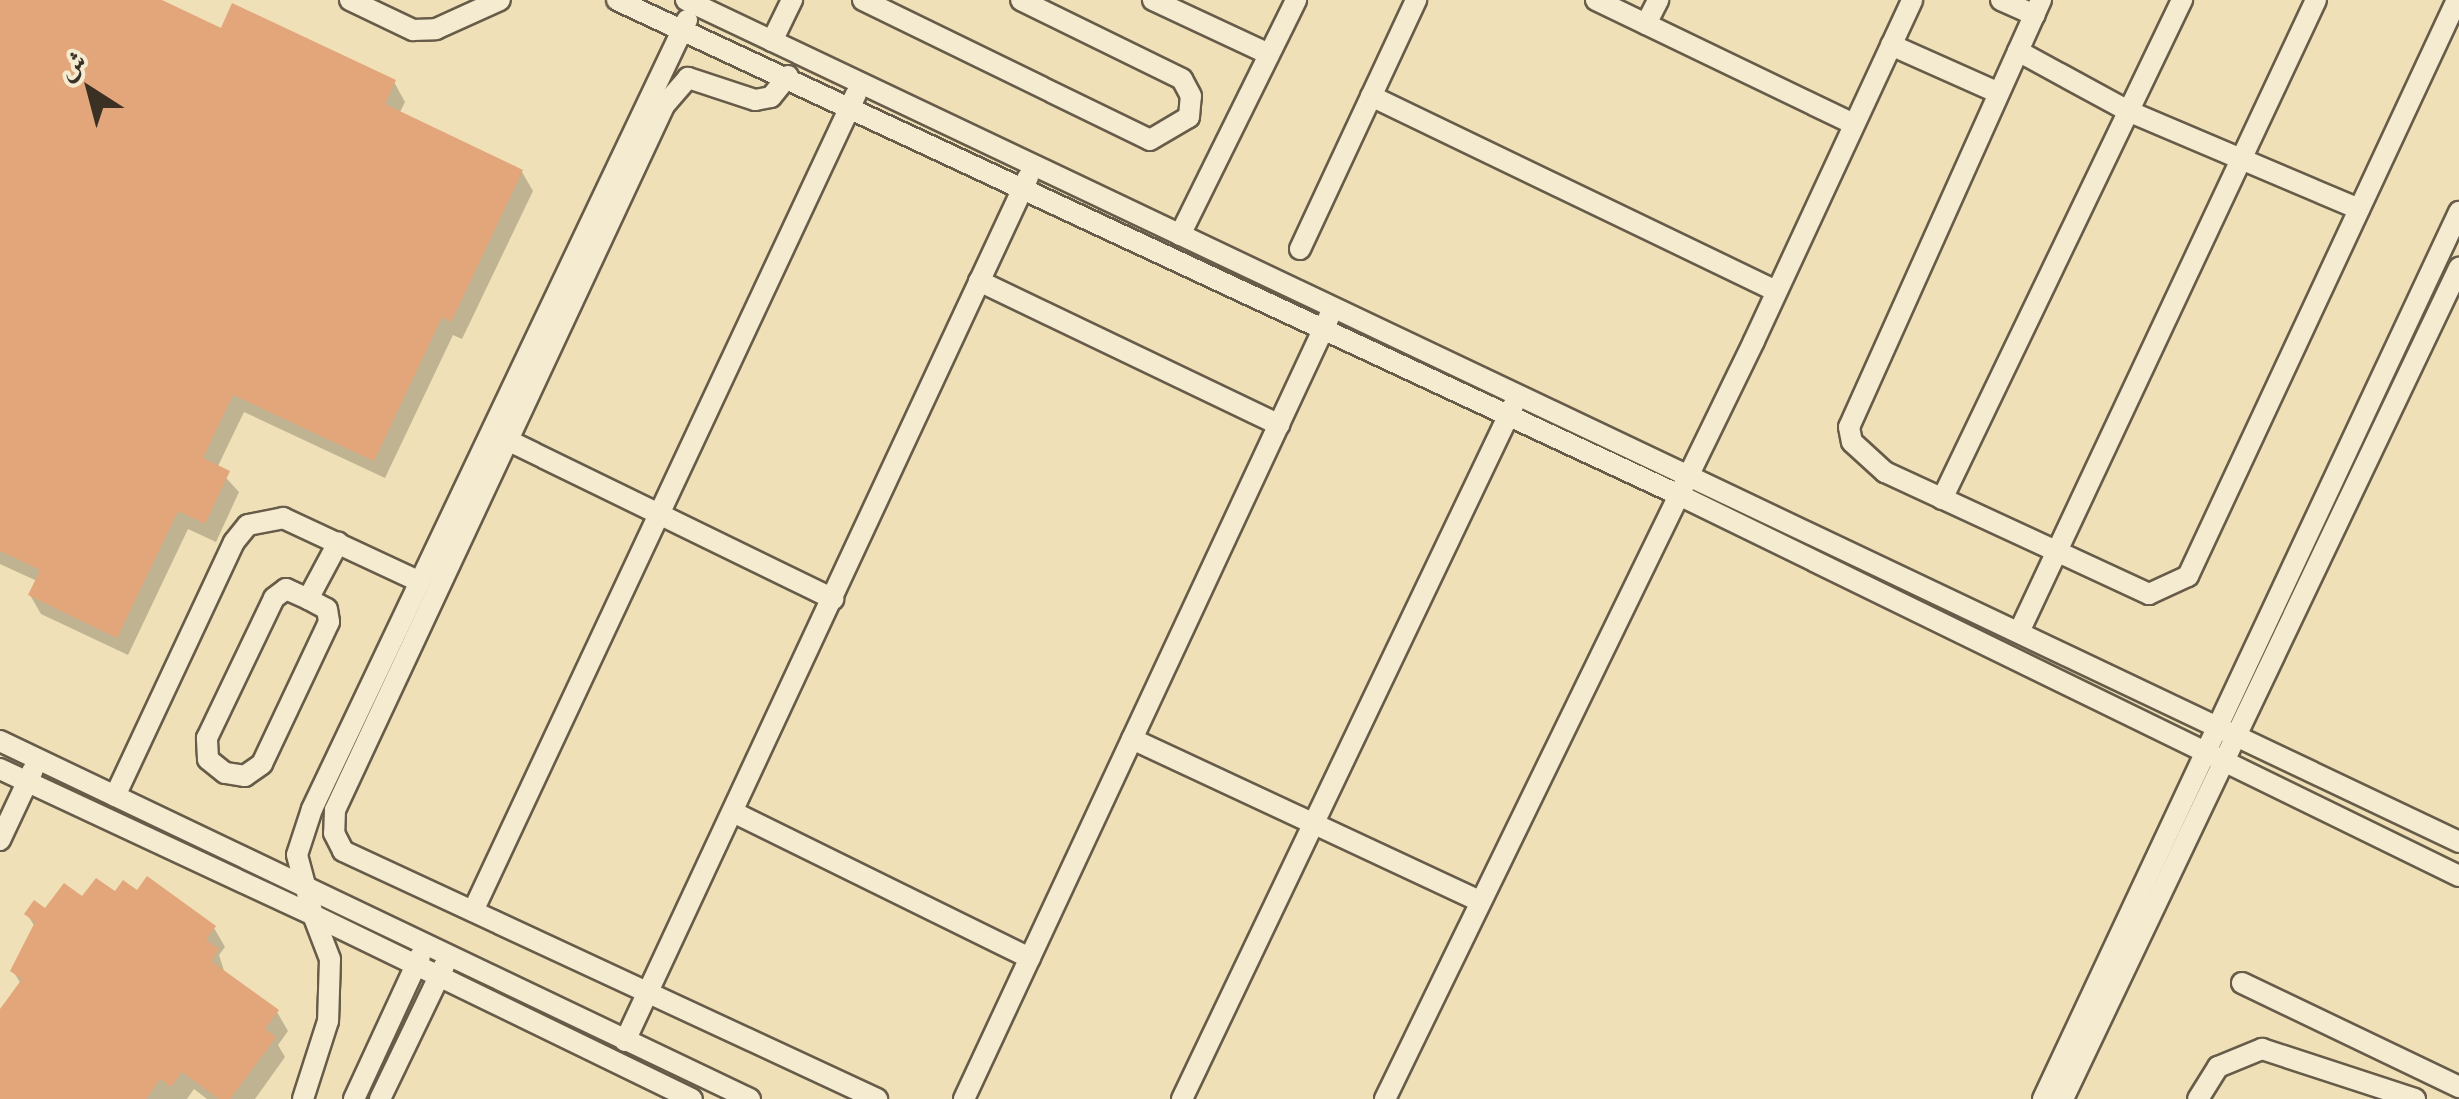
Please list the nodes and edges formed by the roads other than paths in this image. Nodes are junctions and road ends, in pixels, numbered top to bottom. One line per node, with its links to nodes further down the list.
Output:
1 (350, 0): 2 (lane)
2 (500, 0)
3 (617, 0): 20 (lane)
4 (792, 0): 21 (lane)
5 (863, 0): 6 (lane)
6 (1021, 0)
7 (1153, 0): 24 (lane)
8 (1296, 0): 24 (lane)
9 (1416, 0): 28 (lane)
10 (1596, 0): 19 (lane)
11 (1658, 0): 19 (lane)
12 (1912, 0): 22 (lane)
13 (2000, 0): 18 (lane)
14 (2182, 0): 30 (lane)
15 (2316, 0): 32 (lane)
16 (2457, 0): 35 (lane)
17 (692, 1): 20 (lane); 21 (lane)
18 (2038, 7): 23 (lane)
19 (1646, 24): 31 (lane)
20 (682, 30): 25 (lane); 47 (lane)
21 (772, 41): 26 (lane)
22 (1890, 46): 27 (lane); 31 (lane)
23 (2018, 52): 27 (lane); 30 (lane)
24 (1269, 54): 37 (lane)
25 (788, 76): 29 (lane); 47 (lane)
26 (861, 85): 29 (lane); 33 (lane)
27 (1999, 93): 50 (lane)
28 (1370, 96): 38 (lane); 41 (lane)
29 (850, 106): 34 (lane); 51 (lane)
30 (2128, 111): 32 (lane); 50 (lane)
31 (1854, 124): 41 (lane)
32 (2245, 163): 35 (lane); 53 (lane)
33 (1034, 166): 34 (lane); 37 (lane)
34 (1022, 187): 40 (lane); 43 (lane)
35 (2359, 209): 53 (lane)
36 (2459, 212): 58 (lane)
37 (1180, 235): 42 (lane)
38 (1300, 248)
39 (2459, 268): 59 (lane)
40 (979, 281): 46 (lane); 56 (lane)
41 (1777, 291): 48 (lane)
42 (1333, 307): 43 (lane); 44 (lane)
43 (1324, 328): 45 (lane); 46 (lane)
44 (1518, 394): 45 (lane); 48 (lane)
45 (1508, 415): 49 (lane); 68 (lane)
46 (1279, 425): 60 (lane)
47 (501, 437): 51 (lane); 54 (lane); 76 (lane)
48 (1689, 475): 49 (lane); 57 (lane)
49 (1679, 495): 62 (lane); 75 (lane)
50 (1942, 499): 53 (lane)
51 (654, 513): 56 (lane); 76 (lane)
52 (338, 543): 54 (lane); 55 (lane); 66 (lane)
53 (2056, 553): 57 (lane)
54 (420, 582): 74 (lane)
55 (308, 599): 55 (lane)
56 (833, 599): 67 (lane)
57 (2020, 632): 58 (lane)
58 (2216, 726): 59 (lane); 62 (lane)
59 (2237, 736): 62 (lane); 70 (lane)
60 (1132, 739): 68 (lane); 79 (lane)
61 (0, 741): 63 (lane)
62 (2213, 757): 73 (lane); 95 (lane); 96 (lane)
63 (38, 759): 65 (lane); 66 (lane)
64 (0, 769): 65 (lane)
65 (28, 782): 69 (lane); 72 (lane)
66 (115, 796): 71 (lane)
67 (732, 812): 79 (lane); 83 (lane)
68 (1315, 824): 75 (lane); 93 (lane)
69 (2, 833)
70 (2459, 842)
71 (225, 850): 72 (lane); 74 (lane)
72 (210, 867): 77 (lane)
73 (2459, 876)
74 (299, 880): 77 (lane); 78 (lane)
75 (1479, 901): 94 (lane)
76 (472, 911): 83 (lane)
77 (312, 914): 80 (lane); 86 (lane)
78 (424, 944): 80 (lane); 81 (lane)
79 (1030, 958): 92 (lane)
80 (416, 966): 81 (lane); 87 (lane)
81 (444, 966): 84 (lane); 88 (lane); 89 (lane)
82 (2242, 984): 85 (lane)
83 (648, 993): 84 (lane); 91 (lane)
84 (625, 1041): 90 (lane)
85 (2459, 1087)
86 (303, 1099)
87 (354, 1099)
88 (380, 1099)
89 (692, 1099)
90 (750, 1099)
91 (876, 1099)
92 (964, 1099)
93 (1182, 1099)
94 (1385, 1099)
95 (2043, 1099)
96 (2063, 1099)
97 (2198, 1099): 98 (lane)
98 (2415, 1099)

